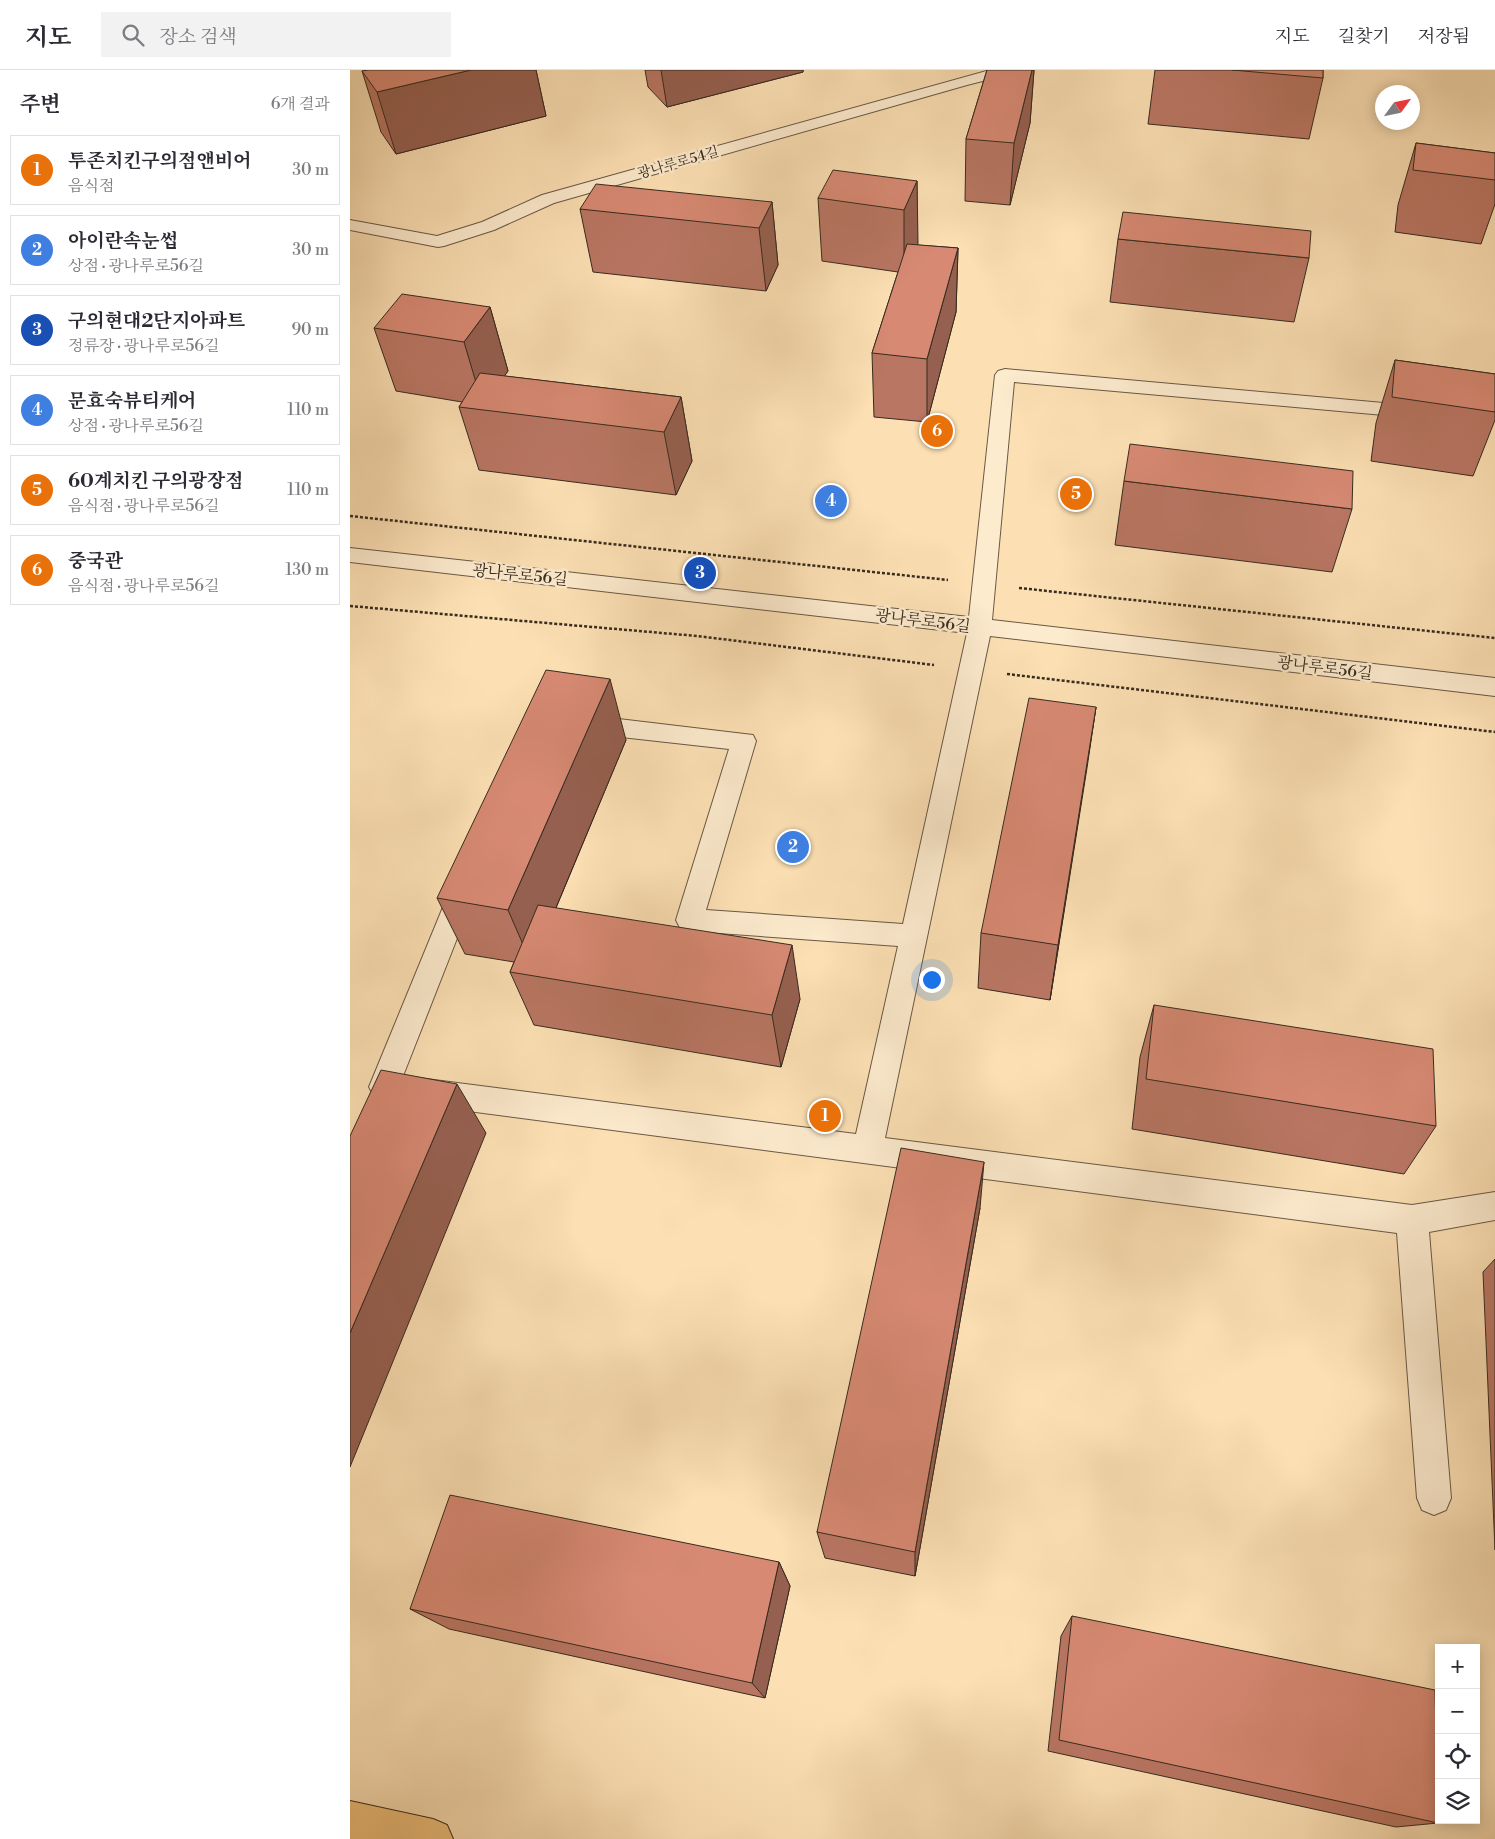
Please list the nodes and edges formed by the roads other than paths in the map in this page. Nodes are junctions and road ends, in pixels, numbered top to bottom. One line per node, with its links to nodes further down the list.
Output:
1 (1009, 70): 2 (street, 광나루로54길)
2 (957, 75): 3 (street, 광나루로54길)
3 (350, 224)
4 (1436, 414): 6 (street)
5 (350, 555): 6 (street, 광나루로56길)
6 (980, 626): 7 (street, 광나루로56길); 10 (street)
7 (1495, 687)
8 (561, 722): 10 (street)
9 (473, 866): 11 (street)
10 (914, 936): 11 (street)
11 (868, 1150): 13 (street)
12 (1495, 1206): 13 (street)
13 (1412, 1220): 14 (street)
14 (1434, 1498)
15 (350, 1821): 16 (highway)
16 (432, 1839)

